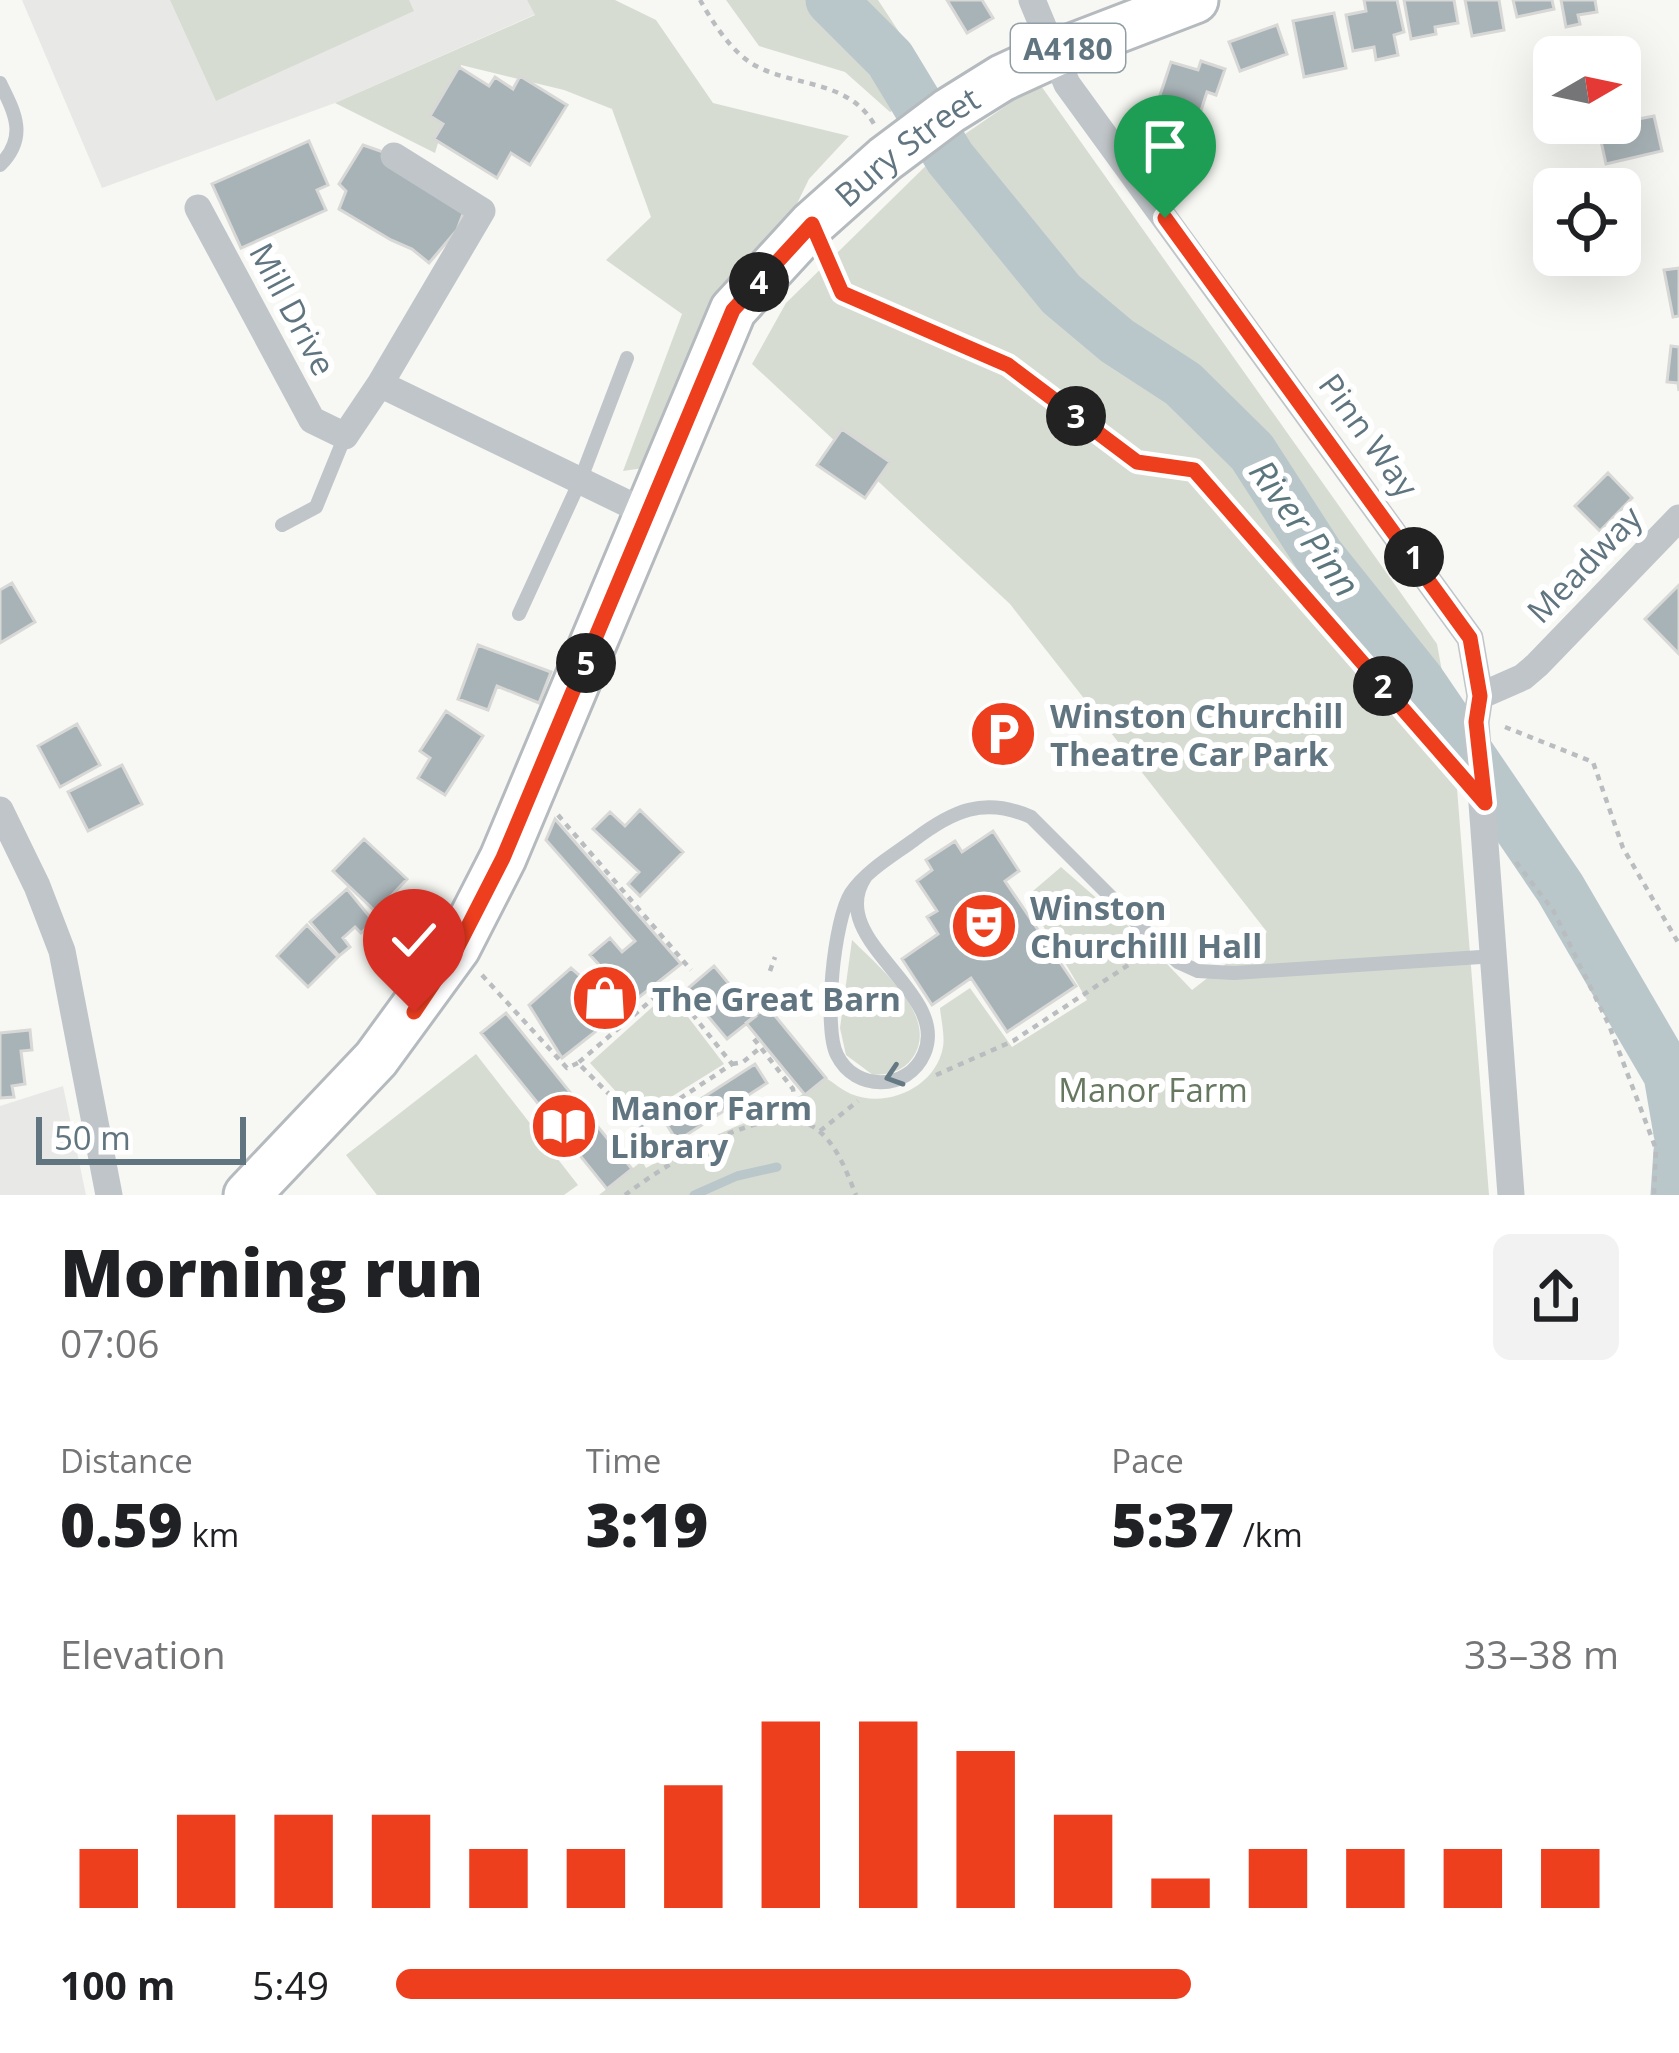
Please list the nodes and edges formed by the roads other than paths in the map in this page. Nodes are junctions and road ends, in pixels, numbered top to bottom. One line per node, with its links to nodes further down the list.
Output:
1 (1032, 0): 3 (street, Pinn Way)
2 (1195, 0): 3 (main road, Bury Street / A4180)
3 (1054, 54): 12 (main road, Bury Street / A4180); 16 (street, Pinn Way)
4 (0, 83): 6 (lane)
5 (394, 156): 9 (street, Mill Drive)
6 (0, 165)
7 (198, 208): 10 (street, Mill Drive)
8 (627, 358): 11 (lane)
9 (380, 384): 10 (street, Mill Drive); 11 (street, Mill Drive)
10 (346, 436): 14 (lane)
11 (580, 481): 12 (street, Mill Drive); 15 (lane)
12 (649, 514): 21 (main road, Bury Street / A4180)
13 (1679, 518): 16 (street, Meadway)
14 (282, 525)
15 (519, 614)
16 (1478, 712): 19 (street, Pinn Way)
17 (0, 810): 20 (street)
18 (866, 876): 18 (lane, one-way to 18); 19 (lane)
19 (1496, 956): 22 (street, Pinn Way)
20 (109, 1195)
21 (247, 1195)
22 (1511, 1195)

